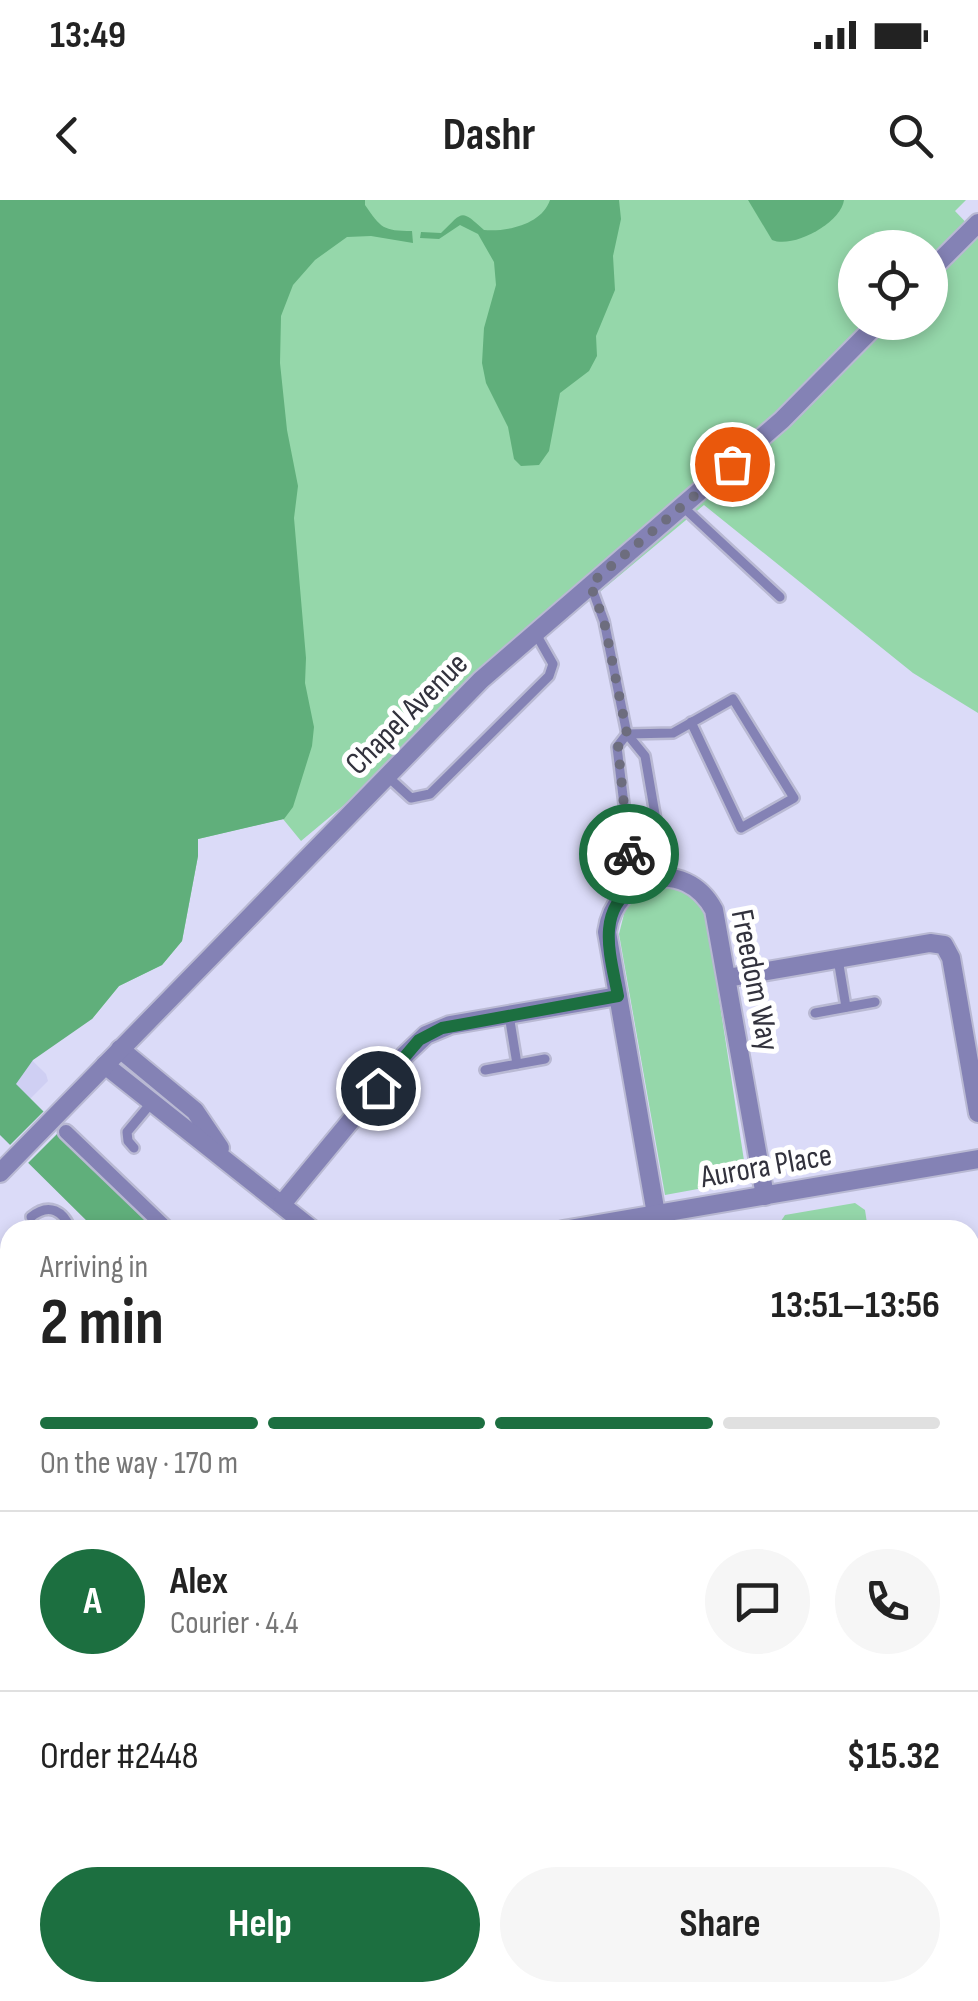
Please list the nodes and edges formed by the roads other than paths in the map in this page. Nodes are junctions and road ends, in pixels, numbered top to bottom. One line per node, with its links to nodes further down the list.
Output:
1 (978, 223): 2 (street)
2 (948, 253)
3 (861, 340): 4 (street, Chapel Avenue)
4 (683, 507): 5 (street, Chapel Avenue); 6 (lane)
5 (590, 584): 7 (street, Chapel Avenue); 9 (lane)
6 (780, 598)
7 (534, 632): 10 (street, Chapel Avenue); 10 (lane)
8 (692, 722): 8 (lane); 9 (lane)
9 (627, 734): 11 (lane); 12 (lane)
10 (386, 775): 22 (street, Chapel Avenue)
11 (657, 825): 12 (lane); 13 (lane)
12 (627, 831): 14 (lane)
13 (666, 878): 14 (street); 16 (street, Freedom Way)
14 (634, 886): 17 (street)
15 (838, 959): 16 (street); 19 (lane); 31 (street)
16 (728, 978): 37 (street, Freedom Way)
17 (618, 996): 21 (street); 39 (street)
18 (876, 1002): 19 (lane)
19 (846, 1007): 20 (lane)
20 (814, 1013)
21 (508, 1015): 24 (lane); 26 (street)
22 (120, 1049): 25 (street, Chapel Avenue); 28 (street)
23 (546, 1059): 24 (lane)
24 (517, 1064): 27 (lane)
25 (105, 1065): 29 (street); 32 (street, Chapel Avenue)
26 (396, 1067): 30 (street); 30 (lane)
27 (484, 1070)
28 (166, 1086): 29 (lane); 35 (street)
29 (152, 1102): 33 (lane); 35 (street)
30 (360, 1110): 38 (street)
31 (978, 1113)
32 (60, 1126): 36 (street, Chapel Avenue); 42 (street)
33 (134, 1148)
34 (978, 1159): 37 (street, Aurora Place)
35 (232, 1164): 38 (street)
36 (0, 1173)
37 (764, 1196): 39 (street, Aurora Place)
38 (282, 1204): 43 (street)
39 (656, 1214): 44 (street, Aurora Place)
40 (32, 1217): 41 (lane)
41 (67, 1220)
42 (158, 1220)
43 (301, 1220)
44 (621, 1220)

